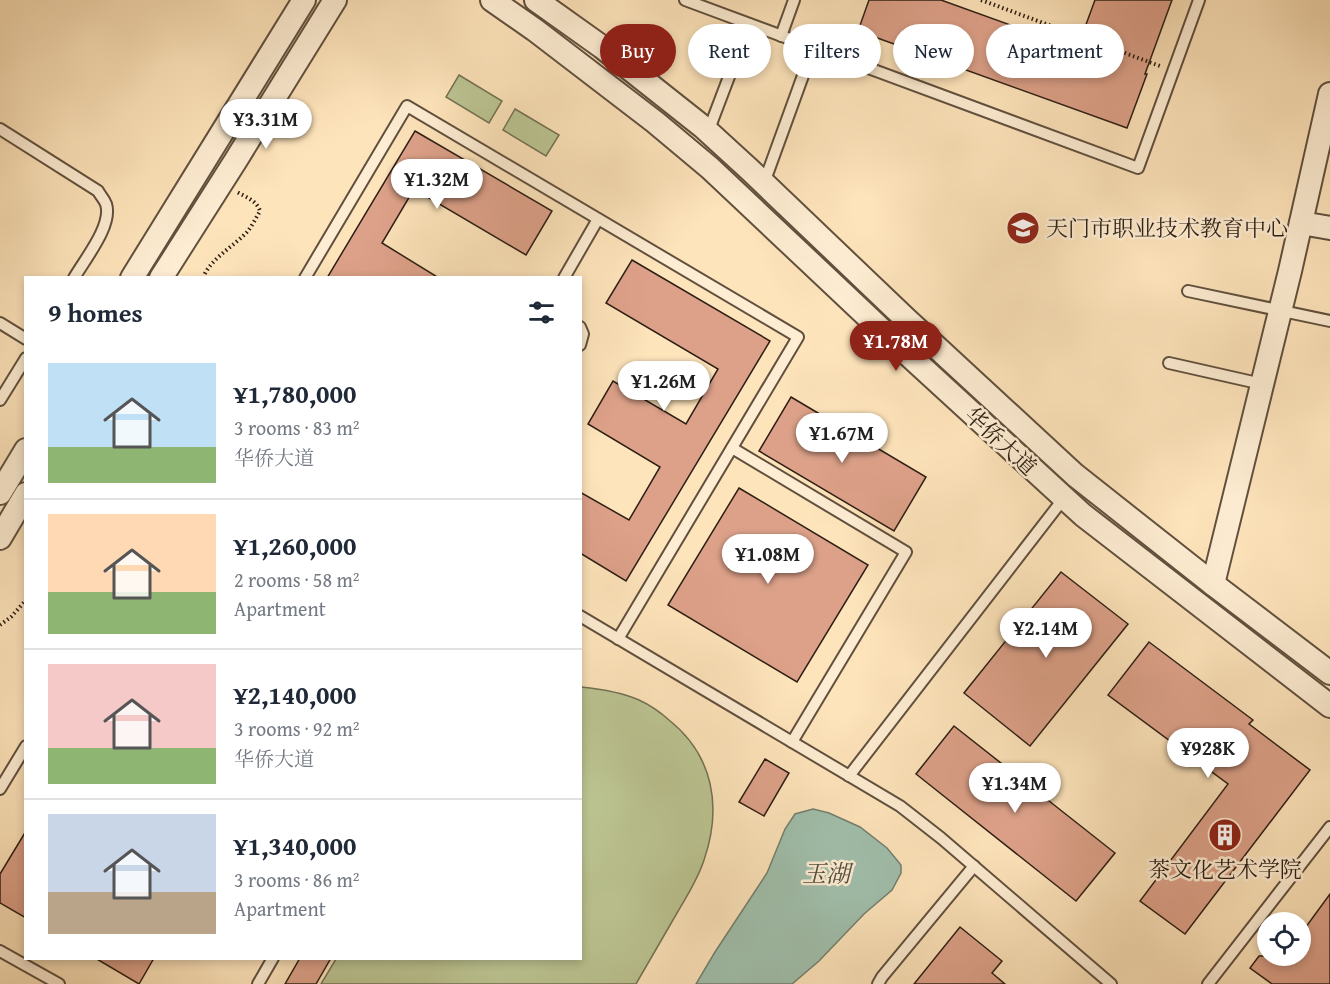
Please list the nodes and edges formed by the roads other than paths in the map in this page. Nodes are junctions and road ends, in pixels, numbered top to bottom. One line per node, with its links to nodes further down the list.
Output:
1 (304, 0): 23 (street)
2 (335, 0): 24 (street)
3 (492, 0): 40 (street, 华侨大道)
4 (536, 0): 17 (street, 华侨大道)
5 (685, 0): 8 (lane)
6 (794, 0): 10 (lane)
7 (1199, 0): 11 (lane)
8 (749, 24)
9 (771, 32): 10 (lane)
10 (781, 36)
11 (881, 73)
12 (728, 78): 17 (lane)
13 (802, 78): 18 (lane)
14 (1330, 94): 15 (street)
15 (1327, 125): 20 (street)
16 (0, 129): 22 (lane)
17 (708, 132): 18 (street, 华侨大道)
18 (764, 184): 42 (street, 华侨大道)
19 (598, 219): 25 (lane); 26 (lane); 36 (lane)
20 (1301, 223): 21 (street); 28 (street)
21 (1330, 228)
22 (75, 276)
23 (133, 276)
24 (162, 276)
25 (306, 276)
26 (565, 276)
27 (1188, 291): 28 (lane)
28 (1280, 311): 29 (lane); 34 (street)
29 (1330, 321)
30 (0, 323): 31 (lane)
31 (24, 338)
32 (24, 361): 35 (lane)
33 (1169, 363): 34 (lane)
34 (1262, 384): 42 (street)
35 (0, 400)
36 (732, 448): 44 (lane); 47 (lane)
37 (24, 453): 38 (street)
38 (0, 493)
39 (24, 497): 41 (street)
40 (1064, 498): 46 (street, 华侨大道); 49 (lane)
41 (0, 538)
42 (1213, 584): 45 (street, 华侨大道)
43 (582, 617): 44 (lane)
44 (618, 639): 47 (lane)
45 (1330, 673)
46 (1330, 706)
47 (792, 742): 49 (lane)
48 (24, 749): 50 (lane)
49 (849, 776): 52 (lane)
50 (0, 789)
51 (1330, 827): 59 (lane)
52 (974, 866): 57 (lane); 58 (lane)
53 (0, 951): 55 (lane)
54 (272, 960): 56 (lane)
55 (59, 984)
56 (258, 984)
57 (878, 984)
58 (1111, 984)
59 (1208, 984)

